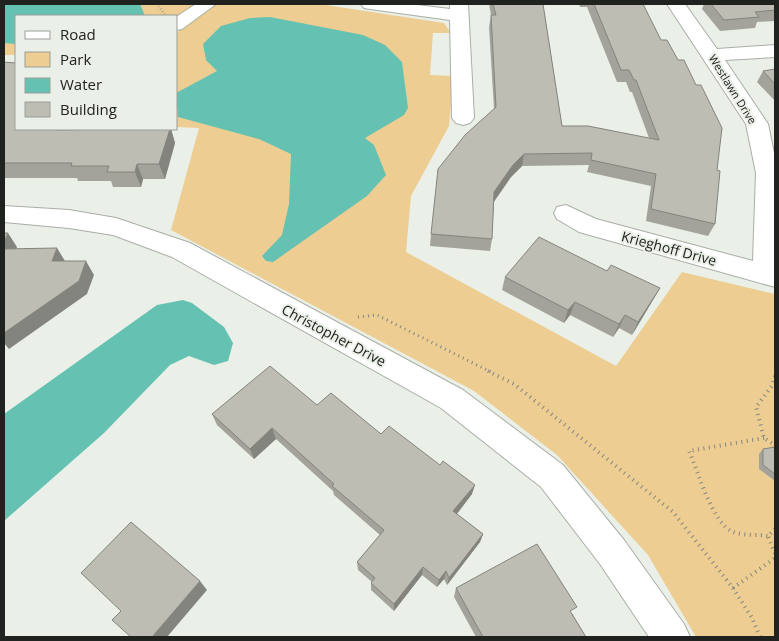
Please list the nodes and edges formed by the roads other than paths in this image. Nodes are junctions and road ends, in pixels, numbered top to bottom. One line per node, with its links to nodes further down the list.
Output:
1 (207, 4): 5 (street)
2 (370, 4): 4 (street)
3 (676, 4): 7 (street, Westlawn Drive)
4 (460, 10): 8 (street)
5 (178, 24)
6 (775, 51): 7 (street)
7 (712, 55): 11 (street, Westlawn Drive)
8 (463, 118)
9 (566, 212): 11 (street, Krieghoff Drive)
10 (4, 214): 12 (street, Christopher Drive)
11 (771, 276)
12 (671, 637)

